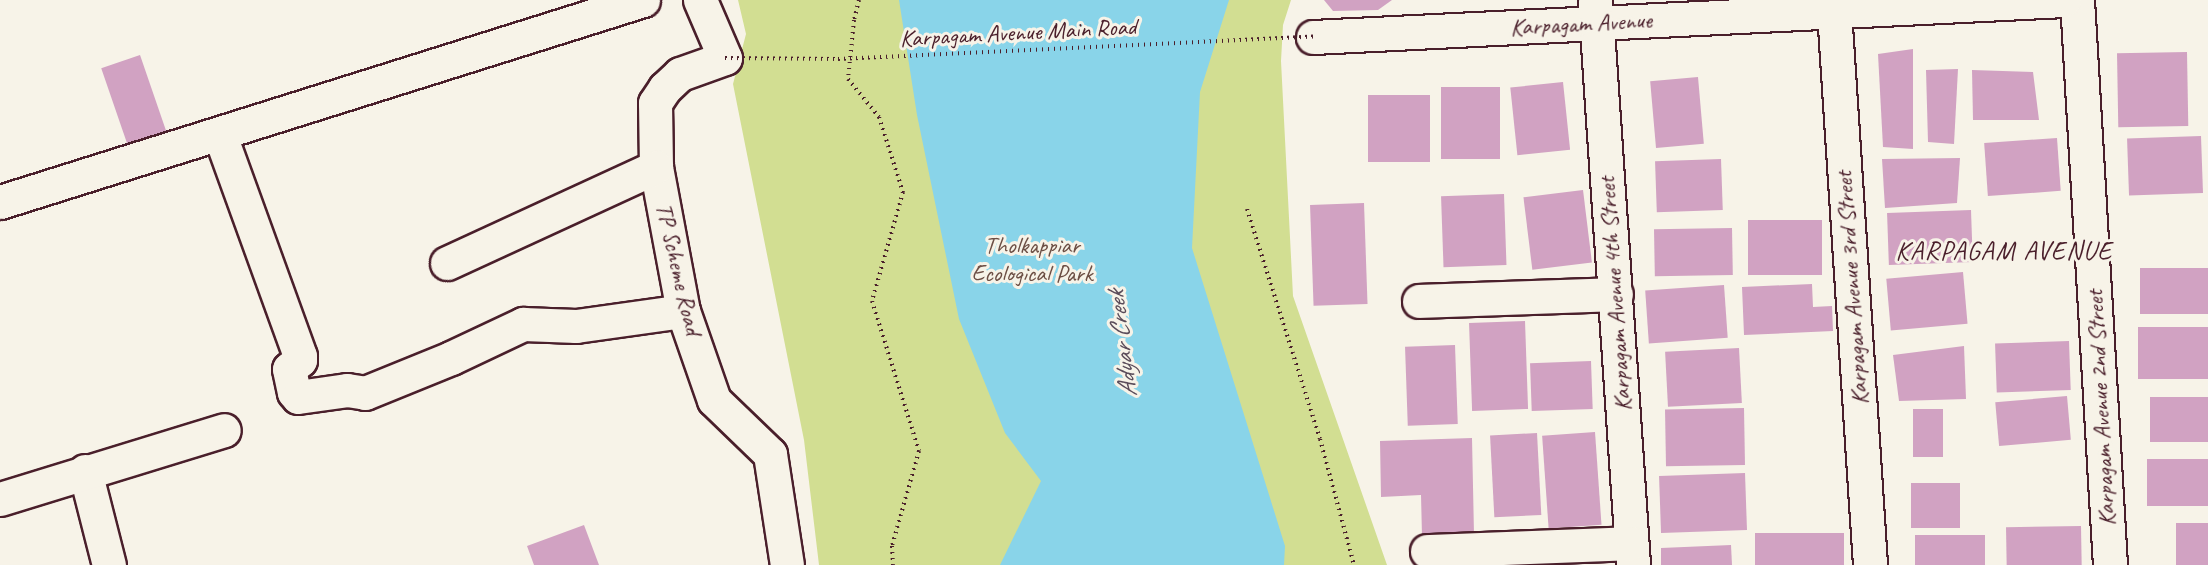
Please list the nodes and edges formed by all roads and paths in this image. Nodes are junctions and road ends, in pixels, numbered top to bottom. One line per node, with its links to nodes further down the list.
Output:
1 (643, 0): 10 (street)
2 (700, 0): 9 (street)
3 (859, 0): 25 (path)
4 (2064, 0): 7 (street, Karpagam Avenue)
5 (2077, 0): 28 (street, Karpagam Avenue 2nd Street)
6 (1596, 11): 7 (street, Karpagam Avenue); 8 (street, Karpagam Avenue); 15 (street, Karpagam Avenue 4th Street)
7 (1834, 11): 27 (street, Karpagam Avenue 3rd Street)
8 (1313, 37): 9 (path, Karpagam Avenue Main Road, bridge)
9 (725, 58): 11 (street, TP Scheme Road)
10 (220, 135): 12 (street); 17 (street)
11 (656, 168): 14 (street); 17 (street, TP Scheme Road)
12 (0, 202)
13 (1247, 209): 26 (path)
14 (447, 263)
15 (1616, 294): 16 (street); 22 (street, Karpagam Avenue 4th Street)
16 (1419, 301)
17 (683, 311): 24 (street, TP Scheme Road)
18 (224, 430): 19 (street)
19 (85, 471): 20 (street); 23 (street)
20 (0, 499)
21 (1427, 551): 22 (street)
22 (1632, 554)
23 (110, 565)
24 (787, 565)
25 (893, 565)
26 (1354, 565)
27 (1870, 565)
28 (2110, 565)

